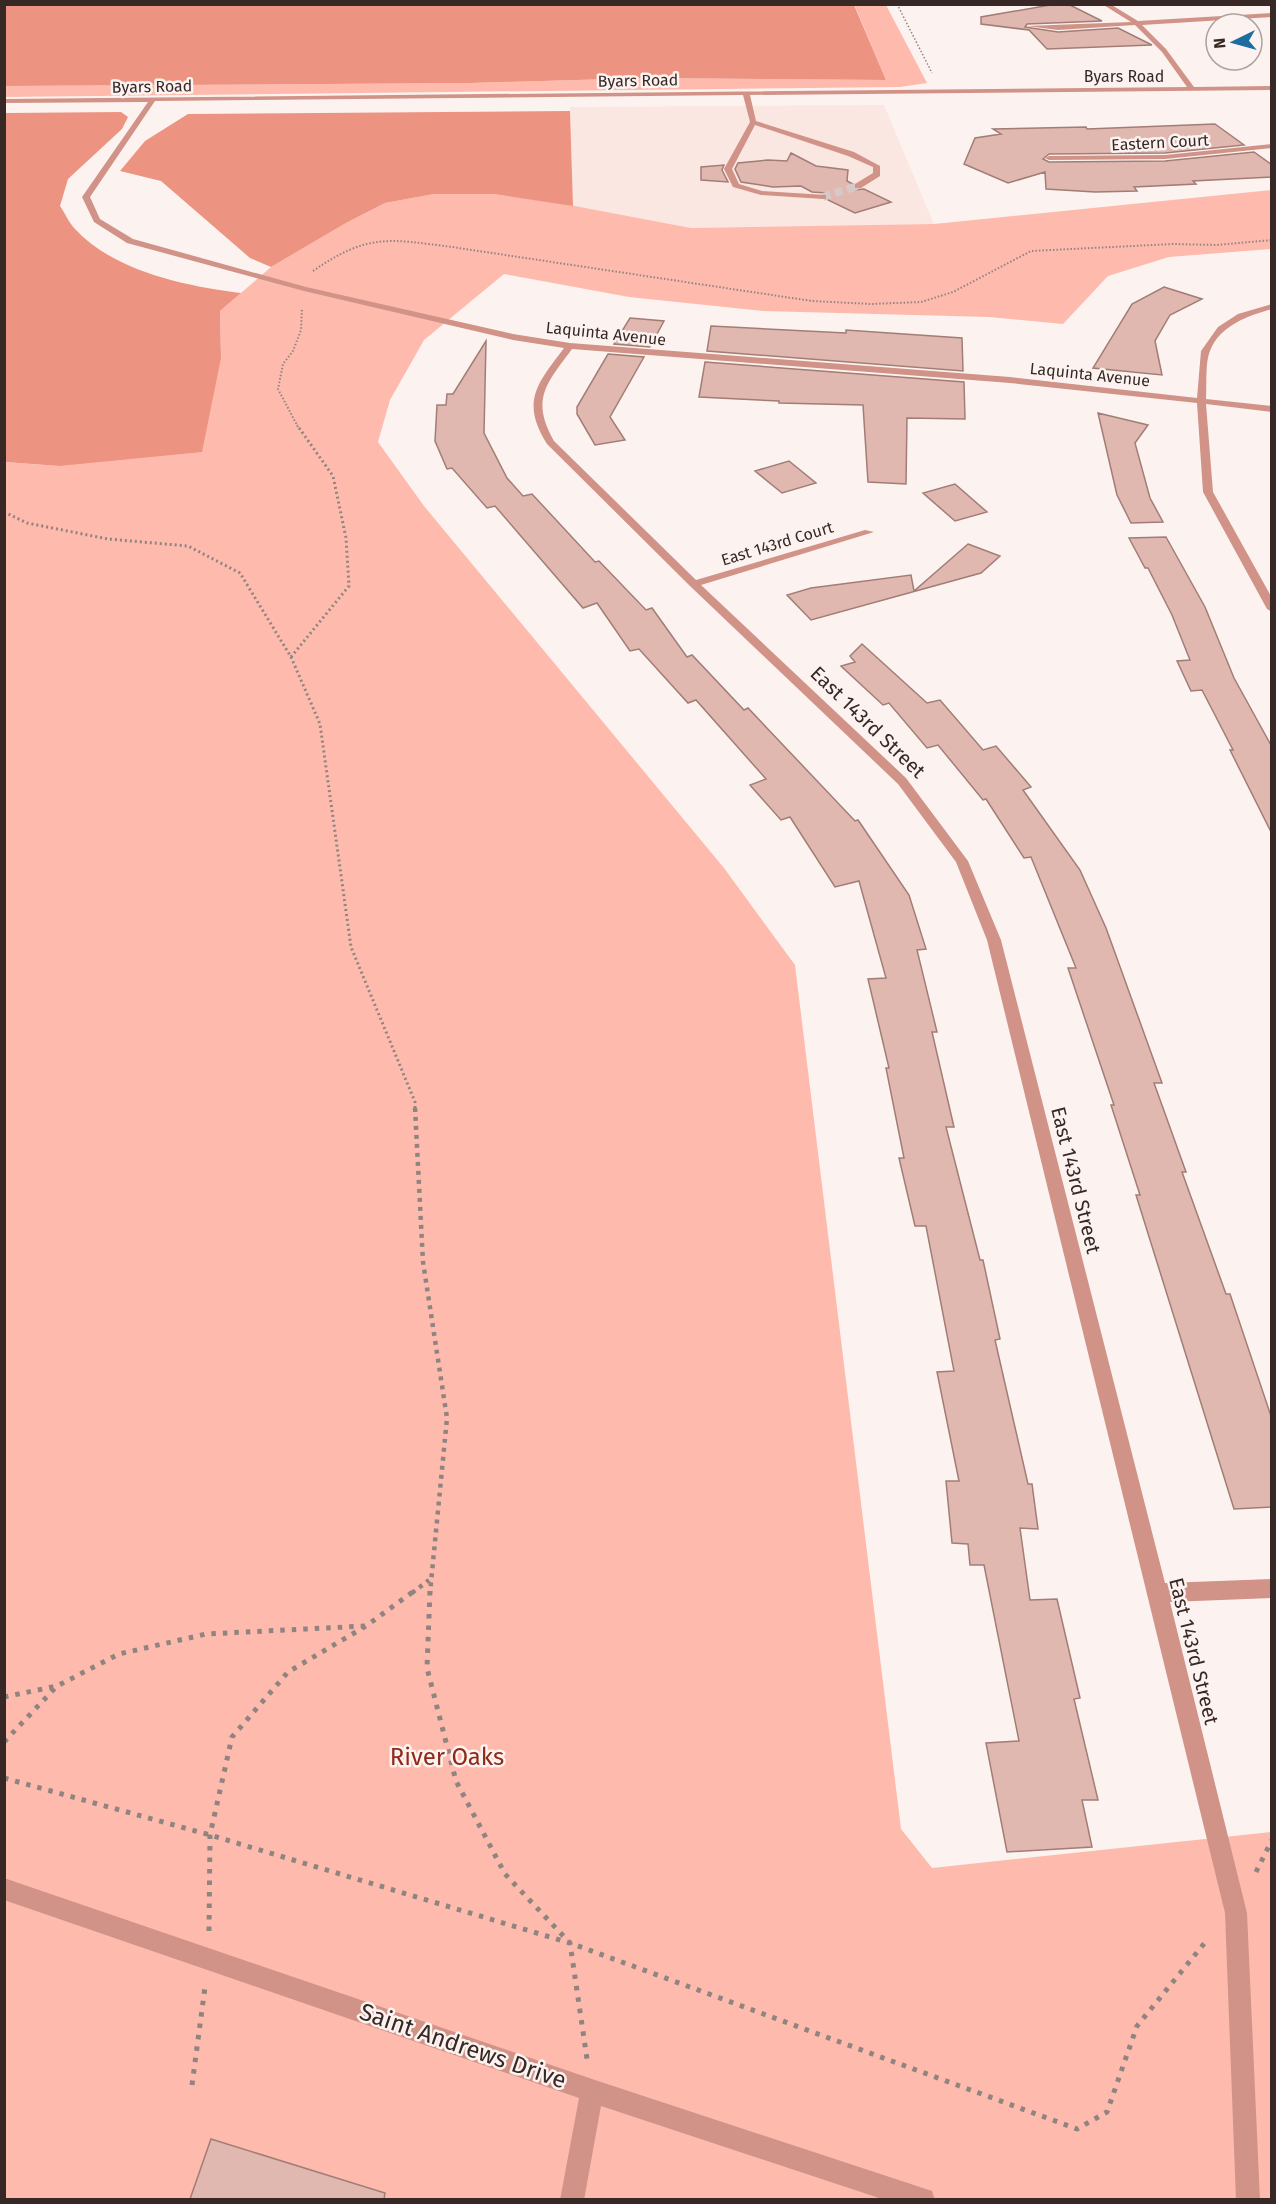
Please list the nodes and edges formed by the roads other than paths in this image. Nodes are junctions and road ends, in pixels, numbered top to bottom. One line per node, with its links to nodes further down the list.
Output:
1 (1105, 4): 3 (street)
2 (1272, 15): 3 (street)
3 (1140, 24): 4 (street); 6 (street)
4 (1030, 26)
5 (1272, 88): 6 (street, Byars Road)
6 (1192, 89): 7 (street, Byars Road)
7 (746, 92): 8 (street, Byars Road); 10 (street)
8 (153, 99): 9 (street, Byars Road); 16 (street, Laquinta Avenue)
9 (4, 101)
10 (753, 122): 13 (street); 14 (street)
11 (1272, 146): 12 (street, Eastern Court)
12 (1050, 158)
13 (858, 186)
14 (823, 197)
15 (1272, 306): 17 (street)
16 (570, 346): 17 (street, Laquinta Avenue); 20 (street, East 143rd Street)
17 (1201, 401): 18 (street, Laquinta Avenue); 21 (street)
18 (1272, 409)
19 (868, 532): 20 (street, East 143rd Court)
20 (694, 584): 23 (street, East 143rd Street)
21 (1272, 609)
22 (1272, 1588): 23 (street)
23 (1158, 1593): 28 (street, East 143rd Street)
24 (4, 1889): 25 (street, Saint Andrews Drive)
25 (592, 2091): 26 (street); 27 (street, Saint Andrews Drive)
26 (572, 2199)
27 (923, 2199)
28 (1248, 2199)

